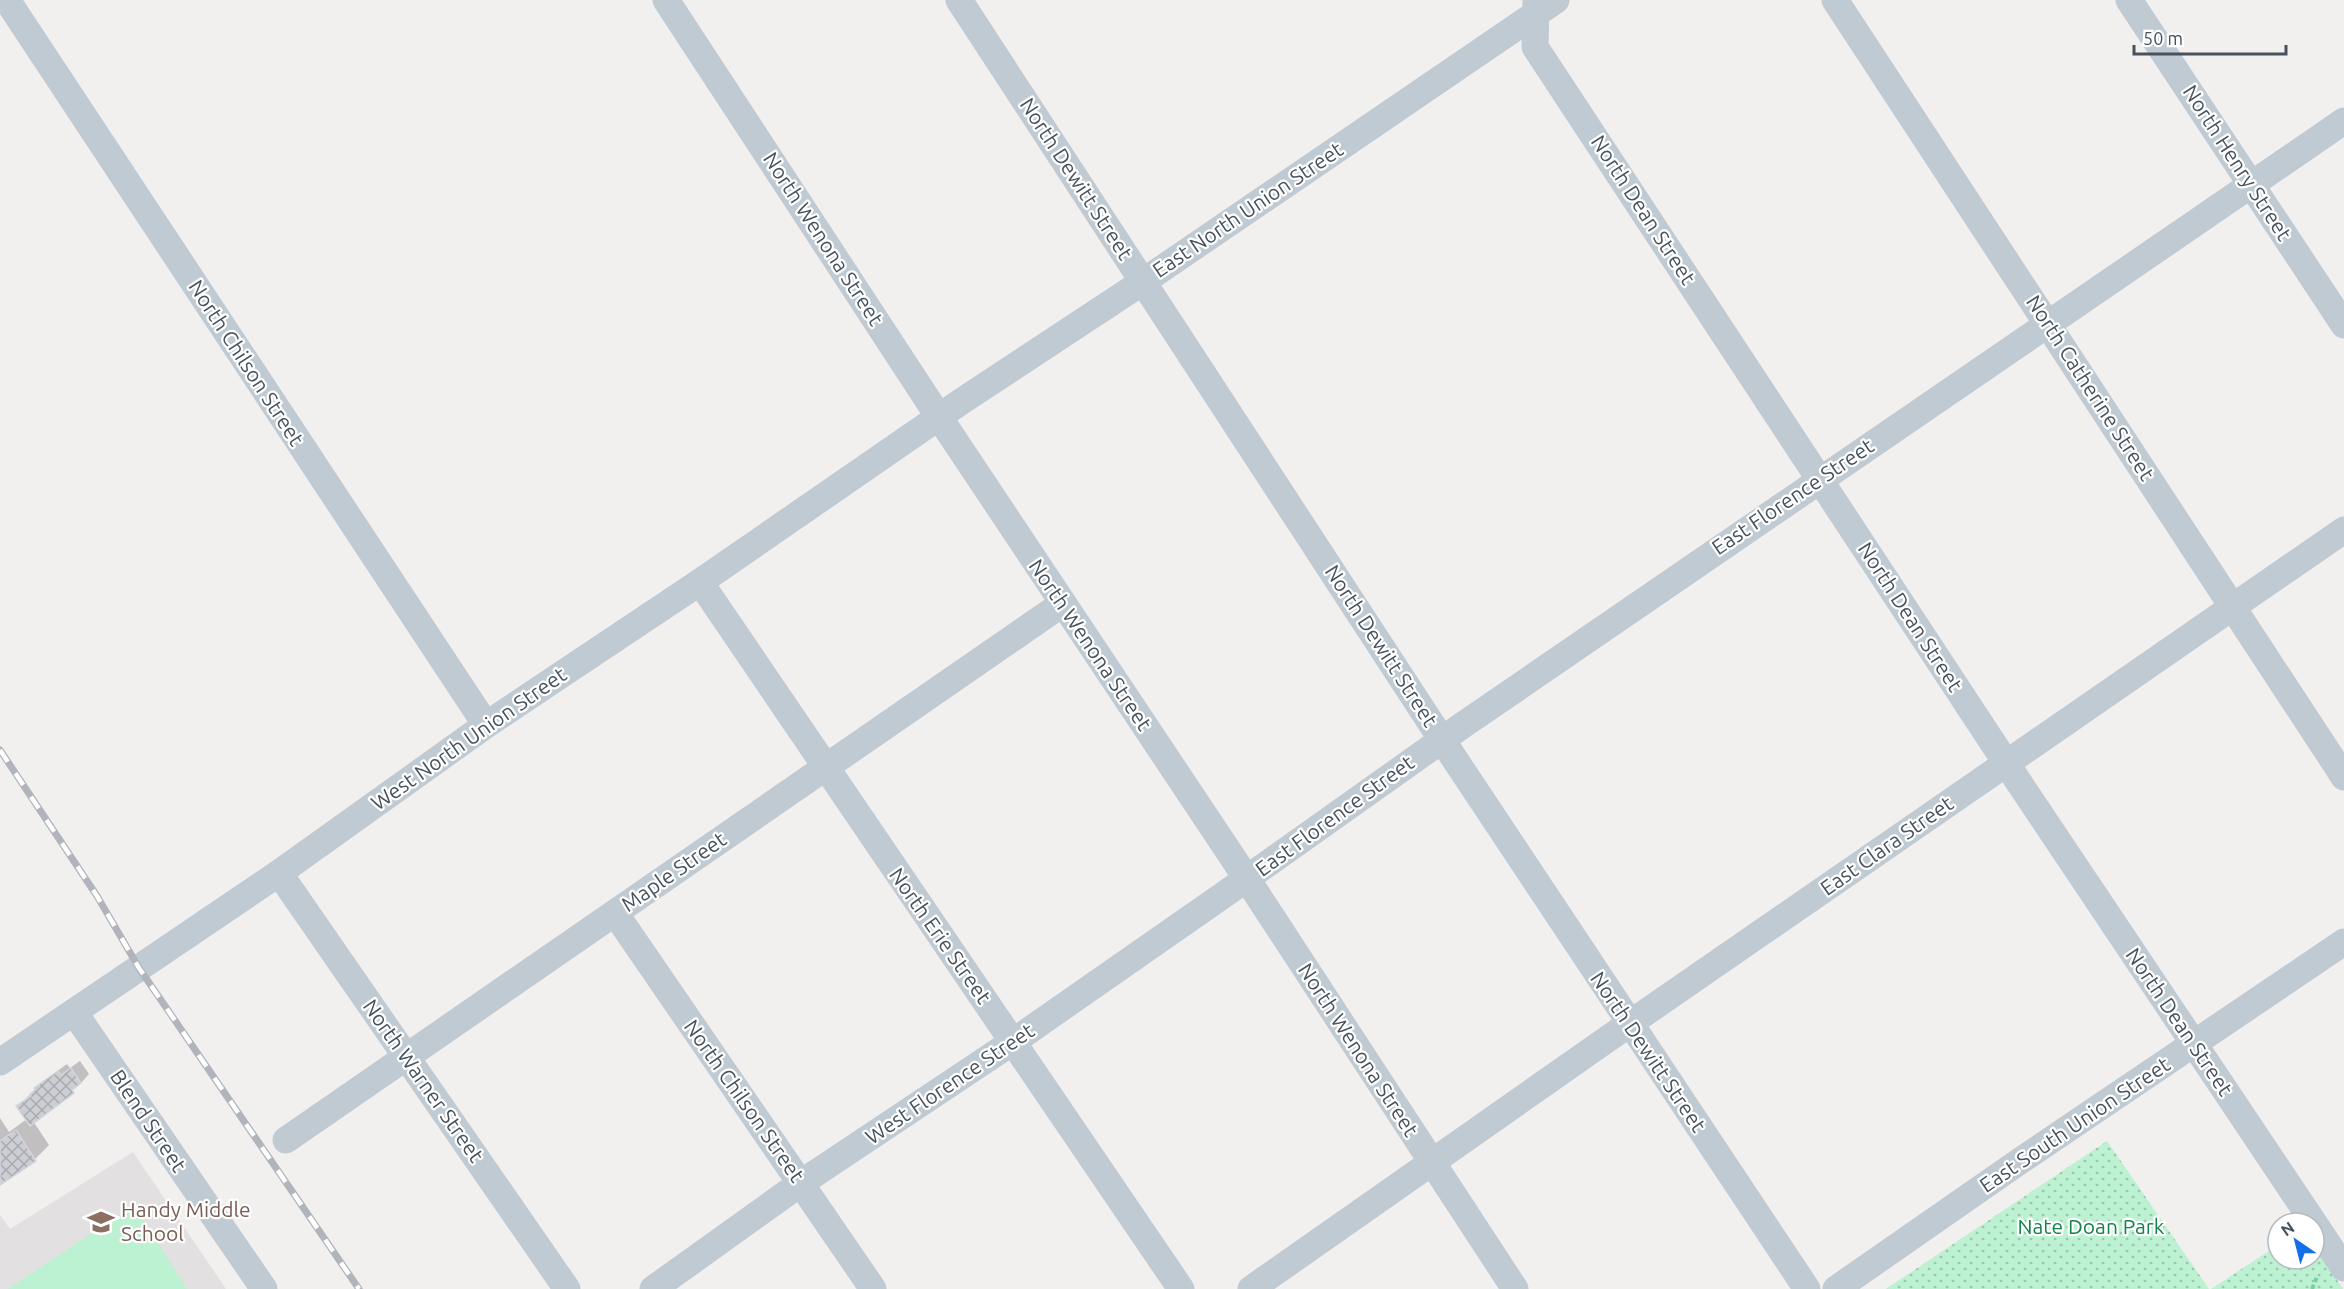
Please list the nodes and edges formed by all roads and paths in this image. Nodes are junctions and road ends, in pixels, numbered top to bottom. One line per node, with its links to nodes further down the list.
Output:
1 (8, 0): 18 (street, North Chilson Street)
2 (666, 0): 12 (street, North Wenona Street)
3 (959, 0): 9 (street, North Dewitt Street)
4 (1835, 0): 10 (street, North Catherine Street)
5 (2129, 0): 8 (street, North Henry Street)
6 (1543, 5): 9 (street, East North Union Street); 13 (street, North Dean Street)
7 (2344, 121): 8 (street, East Florence Street)
8 (2251, 184): 10 (street, East Florence Street); 11 (street, North Henry Street)
9 (1144, 281): 12 (street, East North Union Street); 19 (street, North Dewitt Street)
10 (2047, 323): 13 (street, East Florence Street); 17 (street, North Catherine Street)
11 (2344, 325)
12 (939, 417): 15 (street, West North Union Street); 16 (street, North Wenona Street)
13 (1819, 480): 19 (street, East Florence Street); 20 (street, North Dean Street)
14 (2344, 530): 17 (street, East Clara Street)
15 (700, 582): 18 (street, West North Union Street); 21 (street, North Erie Street)
16 (1062, 604): 21 (street, Maple Street); 24 (street, North Wenona Street)
17 (2232, 606): 20 (street, East Clara Street); 22 (street, North Catherine Street)
18 (486, 725): 23 (street, West North Union Street)
19 (1442, 740): 24 (street, East Florence Street); 28 (street, North Dewitt Street)
20 (2007, 763): 28 (street, East Clara Street); 30 (street, North Dean Street)
21 (824, 768): 25 (street, Maple Street); 29 (street, North Erie Street)
22 (2344, 777)
23 (279, 873): 27 (street, West North Union Street); 31 (street, North Warner Street)
24 (1247, 879): 29 (street, West Florence Street); 34 (street, North Wenona Street)
25 (615, 913): 31 (street, Maple Street); 35 (street, North Chilson Street)
26 (2344, 942): 30 (street, East South Union Street)
27 (74, 1012): 32 (street, West North Union Street); 40 (street, Blend Street)
28 (1629, 1024): 34 (street, East Clara Street); 47 (street, North Dewitt Street)
29 (1014, 1041): 35 (street, West Florence Street); 44 (street, North Erie Street)
30 (2193, 1044): 36 (street, North Dean Street); 48 (street, East South Union Street)
31 (406, 1055): 33 (street, Maple Street); 41 (street, North Warner Street)
32 (0, 1062)
33 (286, 1140)
34 (1431, 1162): 45 (street, East Clara Street); 46 (street, North Wenona Street)
35 (801, 1184): 42 (street, West Florence Street); 43 (street, North Chilson Street)
36 (2306, 1211)
37 (2326, 1241): 38 (street, North Dean Street)
38 (2344, 1268)
39 (2317, 1277): 49 (path)
40 (264, 1289)
41 (567, 1289)
42 (653, 1289)
43 (873, 1289)
44 (1181, 1289)
45 (1251, 1289)
46 (1515, 1289)
47 (1807, 1289)
48 (1836, 1289)
49 (2312, 1289)

